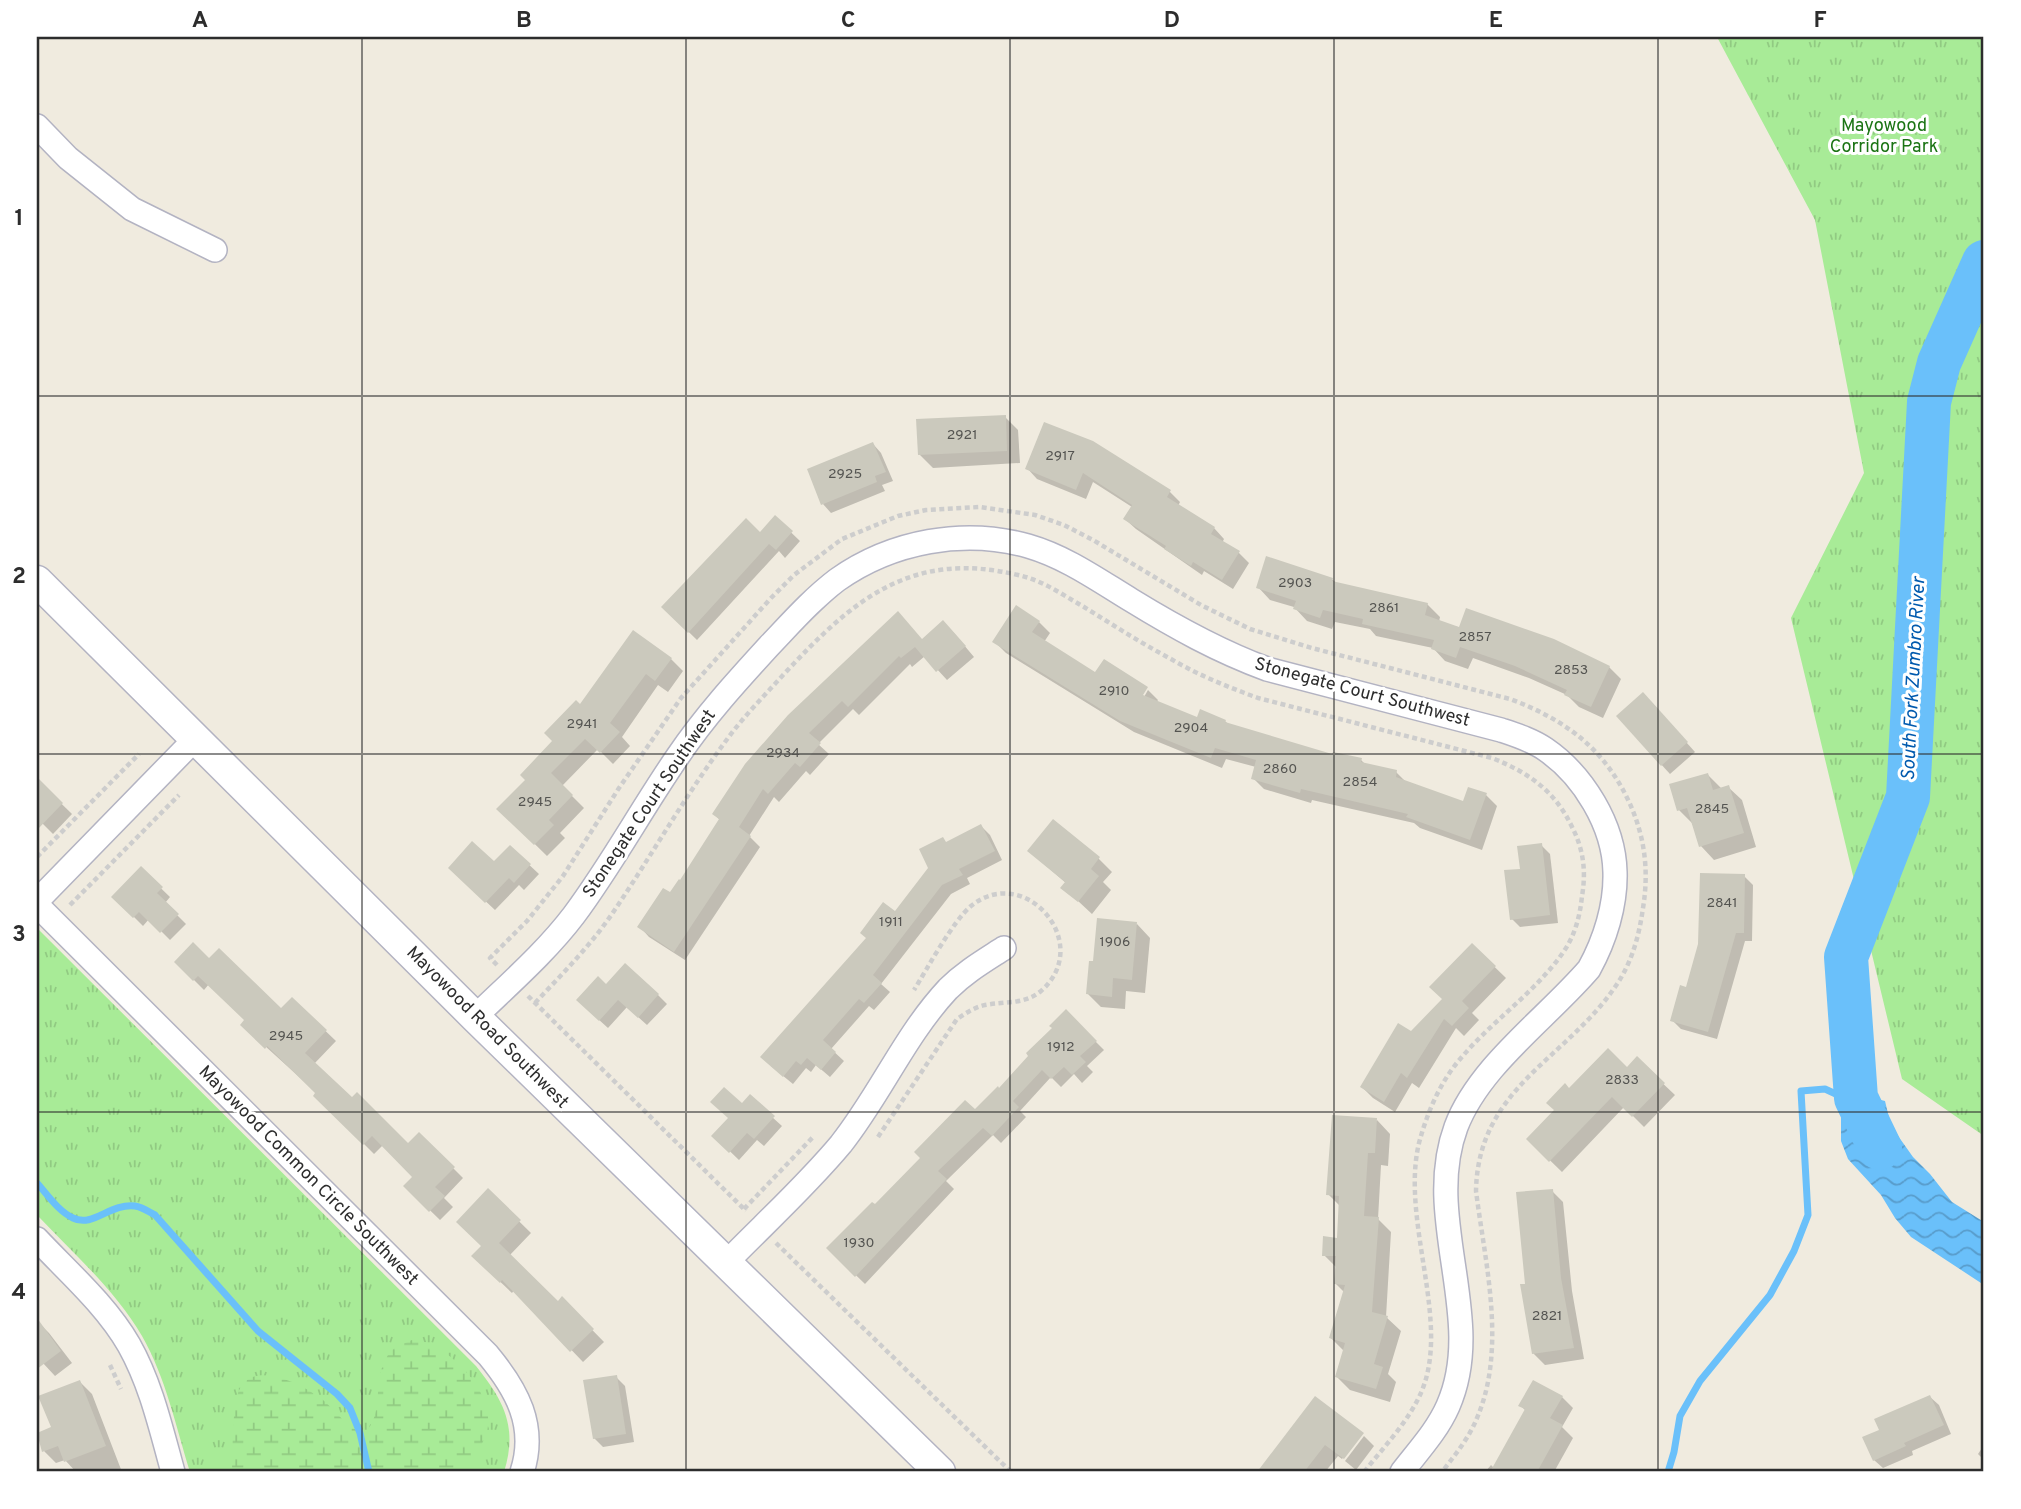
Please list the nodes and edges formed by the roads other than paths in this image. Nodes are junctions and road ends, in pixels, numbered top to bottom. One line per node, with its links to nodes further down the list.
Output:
1 (37, 126): 2 (street)
2 (215, 250)
3 (37, 581): 4 (street, Mayowood Road Southwest)
4 (196, 738): 5 (street); 7 (street, Mayowood Road Southwest)
5 (37, 903): 11 (street, Mayowood Common Circle Southwest)
6 (1004, 948): 9 (street)
7 (475, 1017): 9 (street, Mayowood Road Southwest); 13 (street, Stonegate Court Southwest)
8 (37, 1238): 10 (street)
9 (725, 1264): 12 (street, Mayowood Road Southwest)
10 (173, 1472)
11 (522, 1472)
12 (940, 1472)
13 (1402, 1472)

